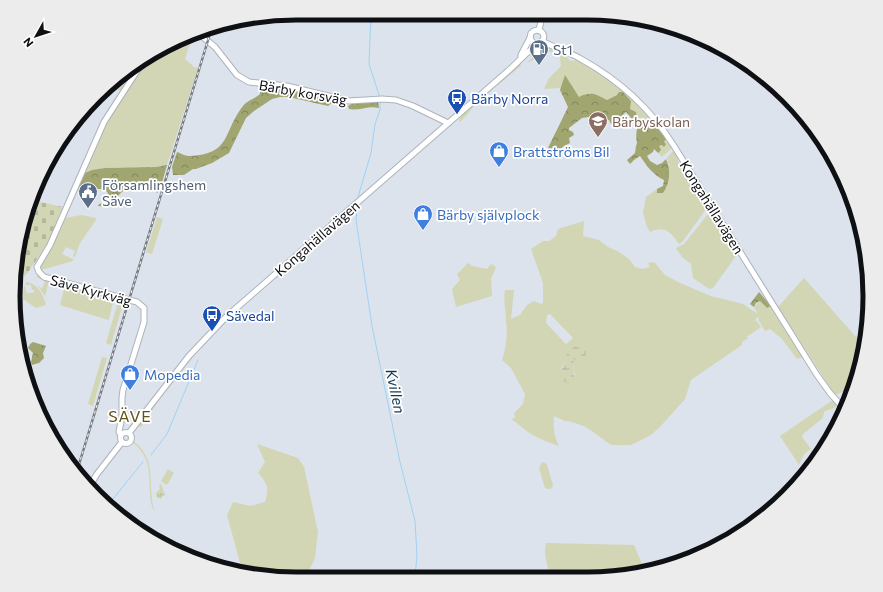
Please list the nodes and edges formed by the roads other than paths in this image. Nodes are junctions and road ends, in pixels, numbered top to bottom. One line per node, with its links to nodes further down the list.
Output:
1 (541, 20): 2 (street)
2 (539, 30): 4 (street, Kongahällavägen); 5 (street)
3 (203, 37): 8 (street, Bärby korsväg)
4 (530, 38): 5 (street, Kongahällavägen); 6 (street, Kongahällavägen)
5 (540, 42): 6 (street, Kongahällavägen); 9 (street, Kongahällavägen)
6 (521, 58): 8 (street, Kongahällavägen)
7 (137, 71): 11 (street, Säve Kyrkväg)
8 (448, 123): 10 (street, Kongahällavägen)
9 (841, 405)
10 (129, 433): 11 (street); 12 (street, Kongahällavägen)
11 (121, 435): 12 (street)
12 (122, 442): 13 (street, Kongahällavägen)
13 (92, 482)

